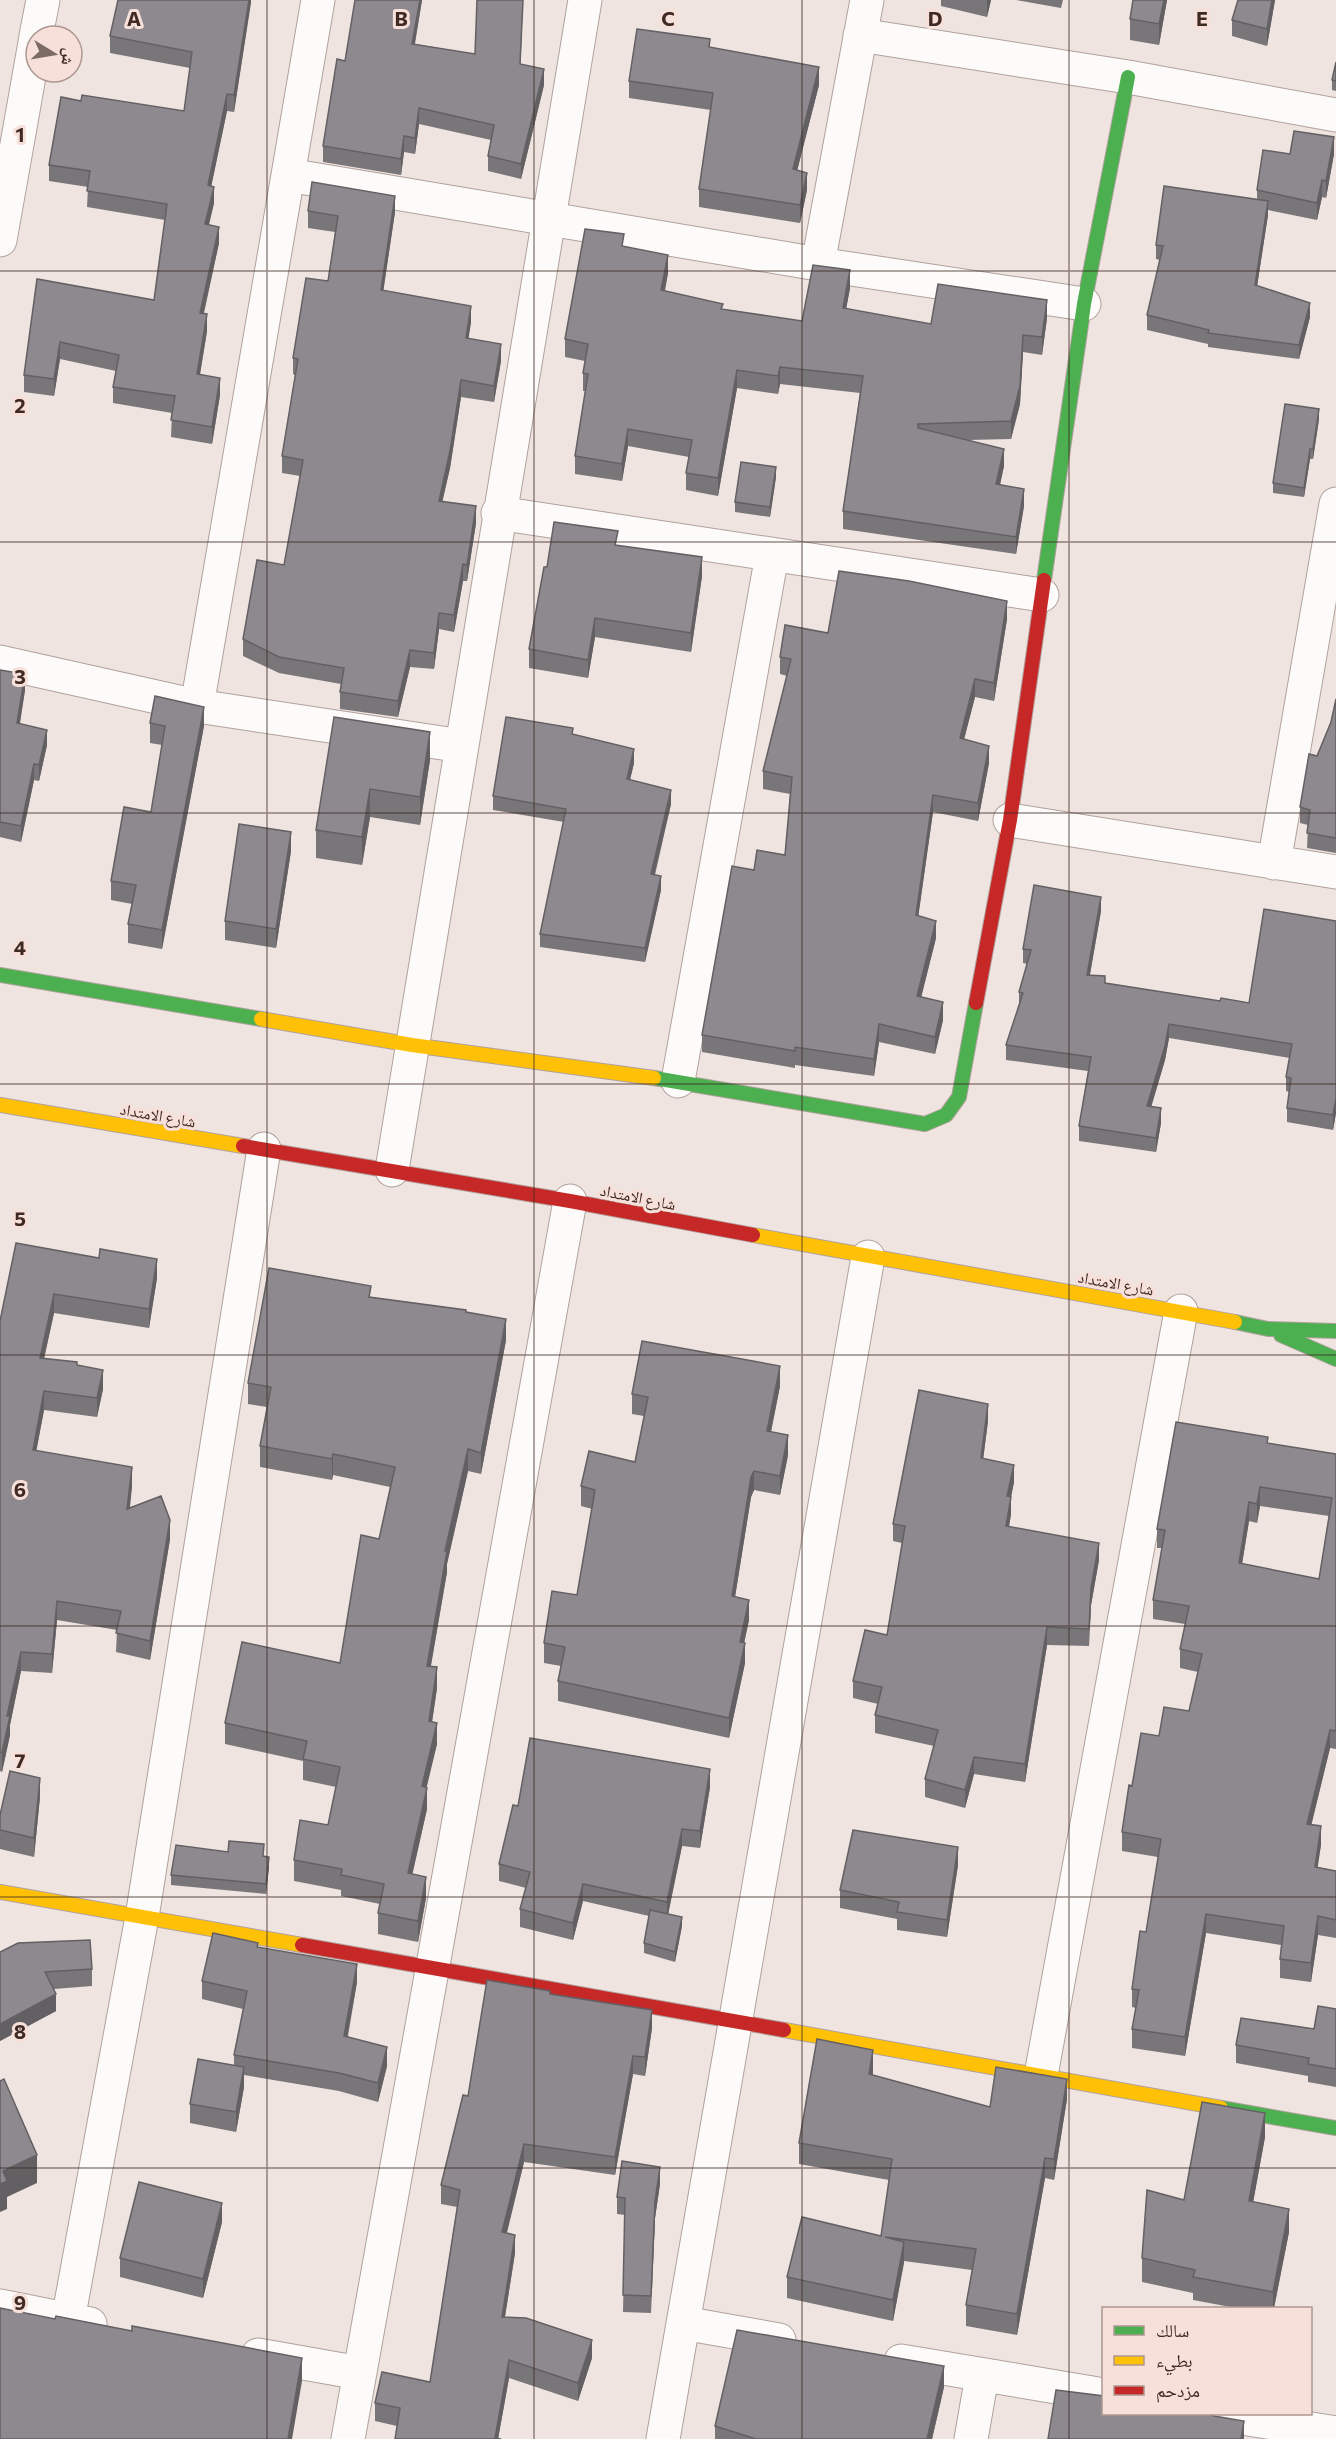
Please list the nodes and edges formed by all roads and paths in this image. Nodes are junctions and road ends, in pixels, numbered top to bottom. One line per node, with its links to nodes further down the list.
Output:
1 (43, 0): 5 (street)
2 (318, 0): 10 (street)
3 (585, 0): 11 (street)
4 (867, 0): 6 (street)
5 (38, 24)
6 (860, 35): 7 (street); 13 (street)
7 (1128, 77): 9 (street); 14 (street)
8 (28, 84): 12 (street)
9 (1336, 115)
10 (288, 175): 11 (street); 20 (street)
11 (549, 219): 13 (street); 16 (street)
12 (0, 240)
13 (818, 264): 14 (street)
14 (1084, 304): 18 (street)
15 (1336, 504): 23 (street)
16 (498, 513): 17 (street); 21 (street)
17 (772, 555): 18 (street); 27 (street)
18 (1042, 595): 22 (street)
19 (0, 662): 20 (street)
20 (197, 706): 21 (street)
21 (462, 746): 26 (street)
22 (1010, 820): 23 (street); 27 (street)
23 (1274, 863): 24 (street)
24 (1336, 872)
25 (0, 975): 26 (street)
26 (412, 1045): 27 (street); 30 (street)
27 (678, 1081)
28 (0, 1105): 29 (street, شارع الامتداد)
29 (264, 1149): 30 (street, شارع الامتداد); 38 (street)
30 (392, 1170): 31 (street, شارع الامتداد)
31 (570, 1201): 32 (street, شارع الامتداد); 39 (street)
32 (868, 1257): 33 (street, شارع الامتداد); 40 (street)
33 (1181, 1311): 34 (street, شارع الامتداد); 41 (street)
34 (1268, 1329): 35 (street, شارع الامتداد); 36 (street, شارع الامتداد)
35 (1336, 1331)
36 (1336, 1359)
37 (0, 1892): 38 (street)
38 (142, 1917): 39 (street); 44 (street)
39 (432, 1968): 40 (street); 50 (street)
40 (736, 2022): 41 (street); 45 (street)
41 (1041, 2075): 42 (street)
42 (1336, 2128)
43 (0, 2306): 44 (street)
44 (68, 2320): 46 (street)
45 (683, 2323): 47 (street); 56 (street)
46 (115, 2328)
47 (810, 2345)
48 (231, 2350): 50 (street)
49 (867, 2355): 51 (street)
50 (360, 2373): 55 (street)
51 (982, 2376): 52 (street); 57 (street)
52 (1102, 2395)
53 (1223, 2415): 54 (street)
54 (1336, 2433)
55 (348, 2439)
56 (663, 2439)
57 (971, 2439)

